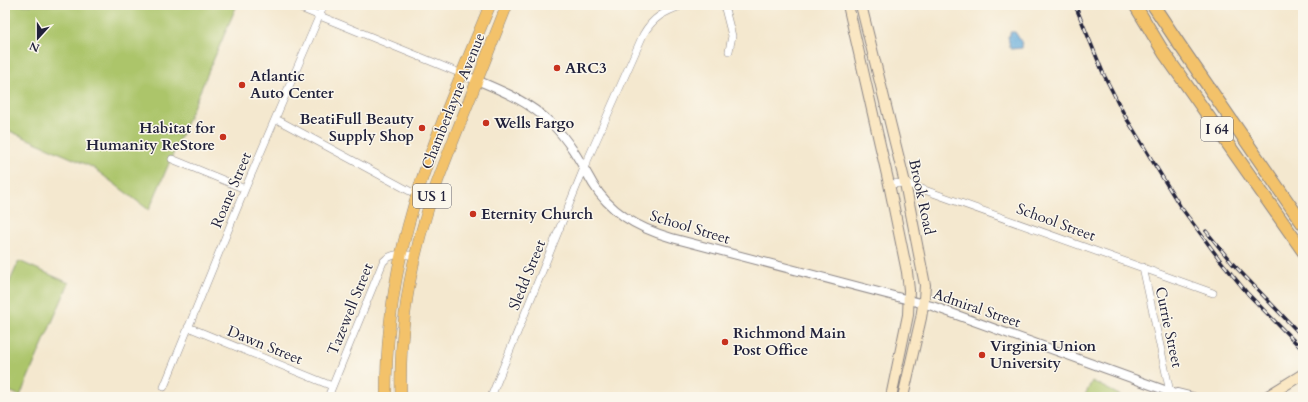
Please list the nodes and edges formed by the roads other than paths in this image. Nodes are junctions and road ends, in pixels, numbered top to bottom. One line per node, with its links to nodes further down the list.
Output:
1 (293, 5): 11 (street, School Street)
2 (324, 5): 11 (street, Roane Street)
3 (490, 5): 13 (main road, Chamberlayne Avenue / US 1)
4 (507, 5): 14 (main road, Chamberlayne Avenue / US 1)
5 (683, 5): 17 (street, Sledd Street)
6 (724, 5): 12 (street)
7 (848, 5): 19 (main road, Brook Road)
8 (861, 5): 18 (main road, Brook Road)
9 (1136, 5): 23 (highway, I 64)
10 (1153, 5): 22 (highway, I 64)
11 (319, 15): 13 (street, School Street); 15 (street, Roane Street)
12 (729, 51)
13 (462, 74): 14 (street, School Street); 21 (main road, Chamberlayne Avenue / US 1)
14 (477, 80): 17 (street, School Street); 25 (main road, Chamberlayne Avenue / US 1)
15 (276, 119): 20 (street, Roane Street); 21 (street)
16 (172, 159): 20 (street)
17 (584, 168): 28 (street, School Street); 38 (street, Sledd Street)
18 (905, 183): 19 (street, School Street); 26 (street, School Street); 29 (main road, Brook Road)
19 (889, 184): 28 (main road, Brook Road)
20 (245, 189): 30 (street, Roane Street)
21 (417, 195): 24 (main road, Chamberlayne Avenue / US 1)
22 (1303, 224)
23 (1303, 252)
24 (401, 254): 25 (street); 32 (street, Tazewell Street); 36 (main road, Chamberlayne Avenue / US 1)
25 (415, 256): 37 (main road, Chamberlayne Avenue / US 1)
26 (1143, 267): 27 (street, School Street); 34 (street, Currie Street)
27 (1213, 293)
28 (909, 300): 29 (street, Admiral Street); 39 (main road, Brook Road)
29 (924, 304): 34 (street, Admiral Street); 40 (main road, Brook Road)
30 (188, 327): 32 (street, Dawn Street); 33 (street, Roane Street)
31 (1299, 377): 43 (main road)
32 (332, 386): 35 (street, Tazewell Street)
33 (164, 387)
34 (1170, 392): 41 (street, Admiral Street); 42 (street, Admiral Street)
35 (328, 397)
36 (386, 397)
37 (401, 397)
38 (491, 397)
39 (891, 397)
40 (903, 397)
41 (1181, 397)
42 (1193, 397)
43 (1266, 397)

